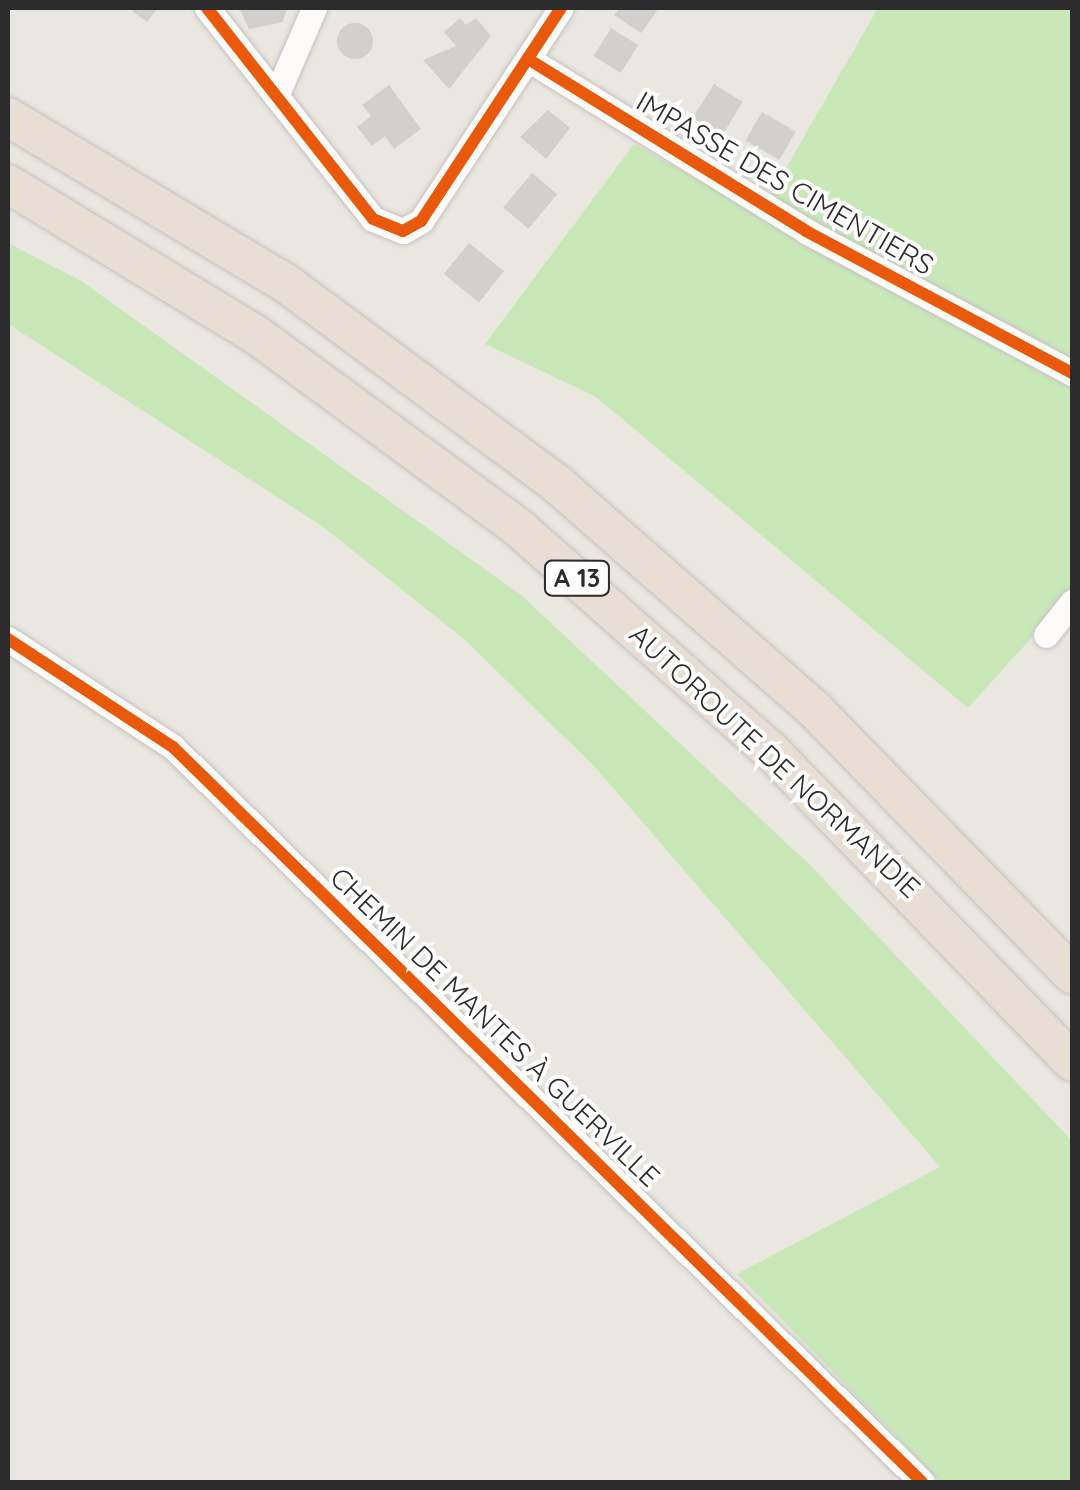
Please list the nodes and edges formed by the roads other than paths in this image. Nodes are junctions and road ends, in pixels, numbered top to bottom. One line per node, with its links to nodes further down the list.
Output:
1 (208, 8): 5 (street)
2 (314, 8): 5 (street)
3 (561, 8): 4 (street)
4 (528, 59): 5 (street); 8 (street, IMPASSE DES CIMENTIERS)
5 (276, 96)
6 (8, 117): 12 (highway, A 13)
7 (8, 184): 13 (highway, AUTOROUTE DE NORMANDIE / A 13)
8 (1072, 373)
9 (1072, 602): 10 (street)
10 (1046, 636)
11 (8, 640): 14 (street, CHEMIN DE MANTES À GUERVILLE)
12 (1072, 974)
13 (1072, 1062)
14 (922, 1482)

